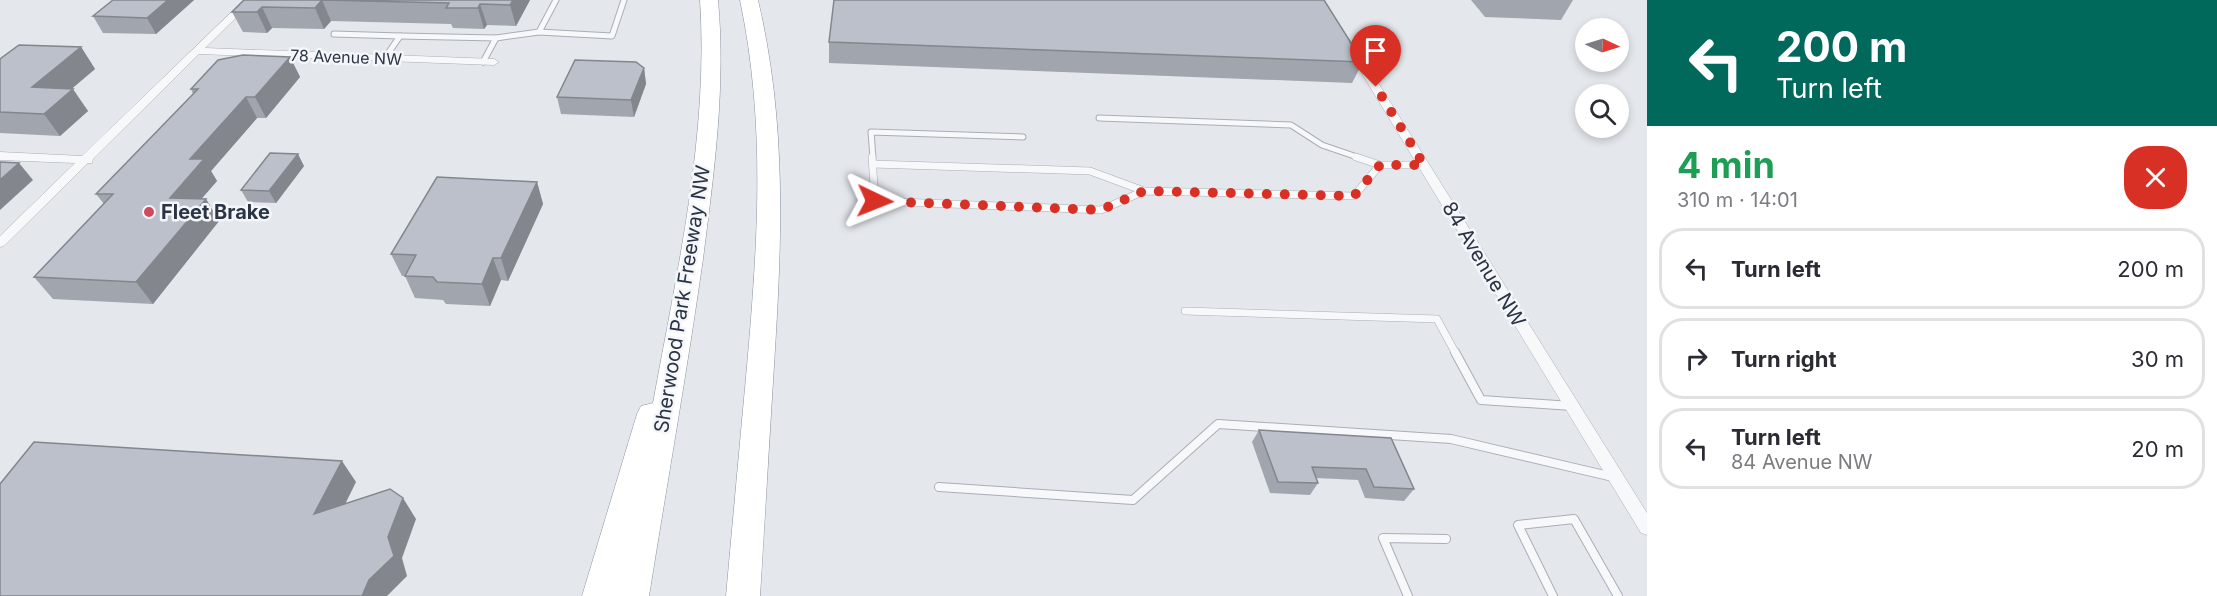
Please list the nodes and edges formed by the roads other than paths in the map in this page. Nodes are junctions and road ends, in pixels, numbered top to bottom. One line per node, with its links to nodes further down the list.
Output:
1 (249, 0): 11 (street)
2 (556, 0): 6 (lane)
3 (624, 0): 6 (lane)
4 (709, 0): 25 (highway, Sherwood Park Freeway NW)
5 (749, 0): 33 (highway)
6 (539, 32): 9 (lane)
7 (334, 34): 8 (lane)
8 (400, 36): 9 (lane); 12 (lane)
9 (496, 38): 13 (lane)
10 (1346, 39): 21 (street, 84 Avenue NW)
11 (197, 51): 12 (street, 78 Avenue NW); 18 (street)
12 (384, 58): 13 (street, 78 Avenue NW)
13 (483, 62): 14 (street, 78 Avenue NW)
14 (494, 62)
15 (1099, 118): 20 (lane)
16 (1023, 137): 19 (lane)
17 (0, 156): 18 (street)
18 (88, 160): 23 (street)
19 (873, 164): 22 (lane); 22 (lane)
20 (1380, 165): 21 (lane); 22 (lane)
21 (1424, 165): 26 (street, 84 Avenue NW)
22 (1144, 191)
23 (0, 243)
24 (1185, 311): 26 (lane)
25 (681, 322): 31 (highway); 32 (highway, Sherwood Park Freeway NW)
26 (1572, 406): 27 (street, 84 Avenue NW)
27 (1616, 477): 28 (lane); 29 (street, 84 Avenue NW)
28 (939, 487)
29 (1647, 528)
30 (1446, 539): 34 (lane)
31 (599, 596)
32 (632, 596)
33 (743, 596)
34 (1408, 596)
35 (1553, 596): 36 (lane)
36 (1618, 596)

